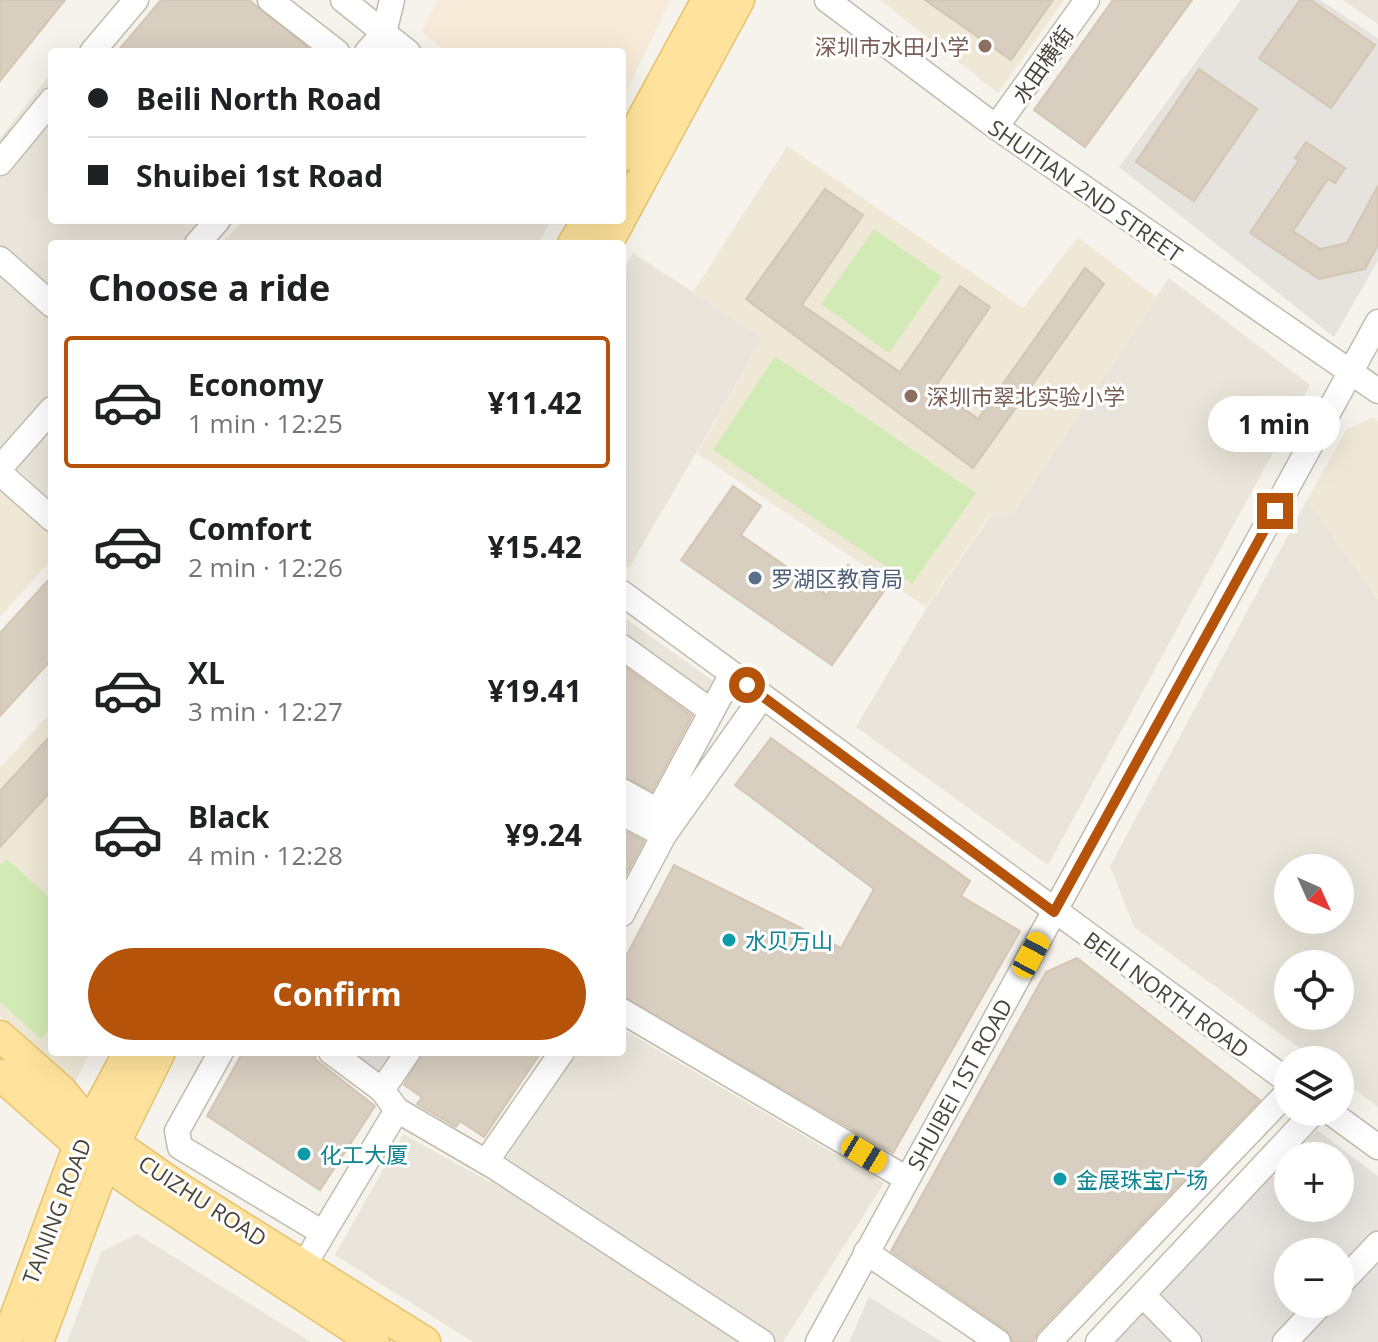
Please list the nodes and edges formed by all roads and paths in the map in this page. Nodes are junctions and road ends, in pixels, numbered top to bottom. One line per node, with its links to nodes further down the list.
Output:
1 (136, 0): 10 (street)
2 (270, 0): 11 (street)
3 (343, 0): 9 (street)
4 (392, 0): 9 (street)
5 (707, 0): 16 (main road)
6 (739, 0): 18 (main road)
7 (827, 0): 15 (street, SHUITIAN 2ND STREET)
8 (1087, 0): 15 (street, 水田横街)
9 (384, 33): 12 (street); 13 (street)
10 (95, 48)
11 (332, 48)
12 (371, 48)
13 (403, 48)
14 (48, 105): 17 (street)
15 (996, 127): 24 (street, SHUITIAN 2ND STREET)
16 (626, 149)
17 (0, 163)
18 (626, 209)
19 (214, 224): 20 (street)
20 (200, 240)
21 (0, 259): 22 (street)
22 (48, 301)
23 (1378, 322): 24 (street, SHUIBEI 1ST ROAD)
24 (1350, 374): 25 (street, SHUITIAN 2ND STREET); 38 (street, SHUIBEI 1ST ROAD)
25 (1378, 391)
26 (48, 414): 27 (street)
27 (0, 471): 28 (street)
28 (48, 515)
29 (626, 596): 31 (street, BEILI NORTH ROAD)
30 (626, 650): 33 (street)
31 (732, 674): 32 (street, BEILI NORTH ROAD); 33 (street)
32 (762, 697): 36 (street); 38 (street, BEILI NORTH ROAD)
33 (711, 711): 34 (street)
34 (626, 793)
35 (626, 815): 36 (street)
36 (664, 835): 37 (street)
37 (630, 880)
38 (1054, 912): 47 (street, BEILI NORTH ROAD); 58 (street, SHUIBEI 1ST ROAD)
39 (626, 1013): 58 (street)
40 (0, 1036): 54 (main road, CUIZHU ROAD)
41 (127, 1056): 54 (main road, TAINING ROAD)
42 (158, 1056): 56 (main road, TAINING ROAD)
43 (219, 1056): 59 (street)
44 (336, 1056): 49 (street)
45 (405, 1056): 49 (street)
46 (559, 1056): 57 (street)
47 (1274, 1071)
48 (0, 1075): 54 (main road, CUIZHU ROAD)
49 (382, 1090): 51 (street)
50 (1274, 1107): 74 (street)
51 (397, 1110): 57 (street); 59 (street)
52 (1301, 1126): 64 (street)
53 (1349, 1126): 55 (street)
54 (85, 1136): 56 (main road, CUIZHU ROAD); 67 (main road, TAINING ROAD)
55 (1378, 1147)
56 (110, 1153): 62 (main road, CUIZHU ROAD); 68 (main road, TAINING ROAD); 69 (main road, CUIZHU ROAD)
57 (486, 1162): 71 (street)
58 (907, 1179): 61 (street, SHUIBEI 1ST ROAD)
59 (323, 1233): 62 (street)
60 (1378, 1244): 63 (street)
61 (863, 1258): 66 (street); 72 (street, SHUIBEI 1ST ROAD); 73 (street)
62 (304, 1265): 70 (main road, CUIZHU ROAD)
63 (1354, 1269)
64 (1143, 1295): 75 (street); 76 (street)
65 (1308, 1318): 77 (street)
66 (970, 1339)
67 (6, 1342)
68 (38, 1342)
69 (374, 1342)
70 (425, 1342)
71 (762, 1342)
72 (818, 1342)
73 (998, 1342)
74 (1049, 1342)
75 (1098, 1342)
76 (1189, 1342)
77 (1285, 1342)

